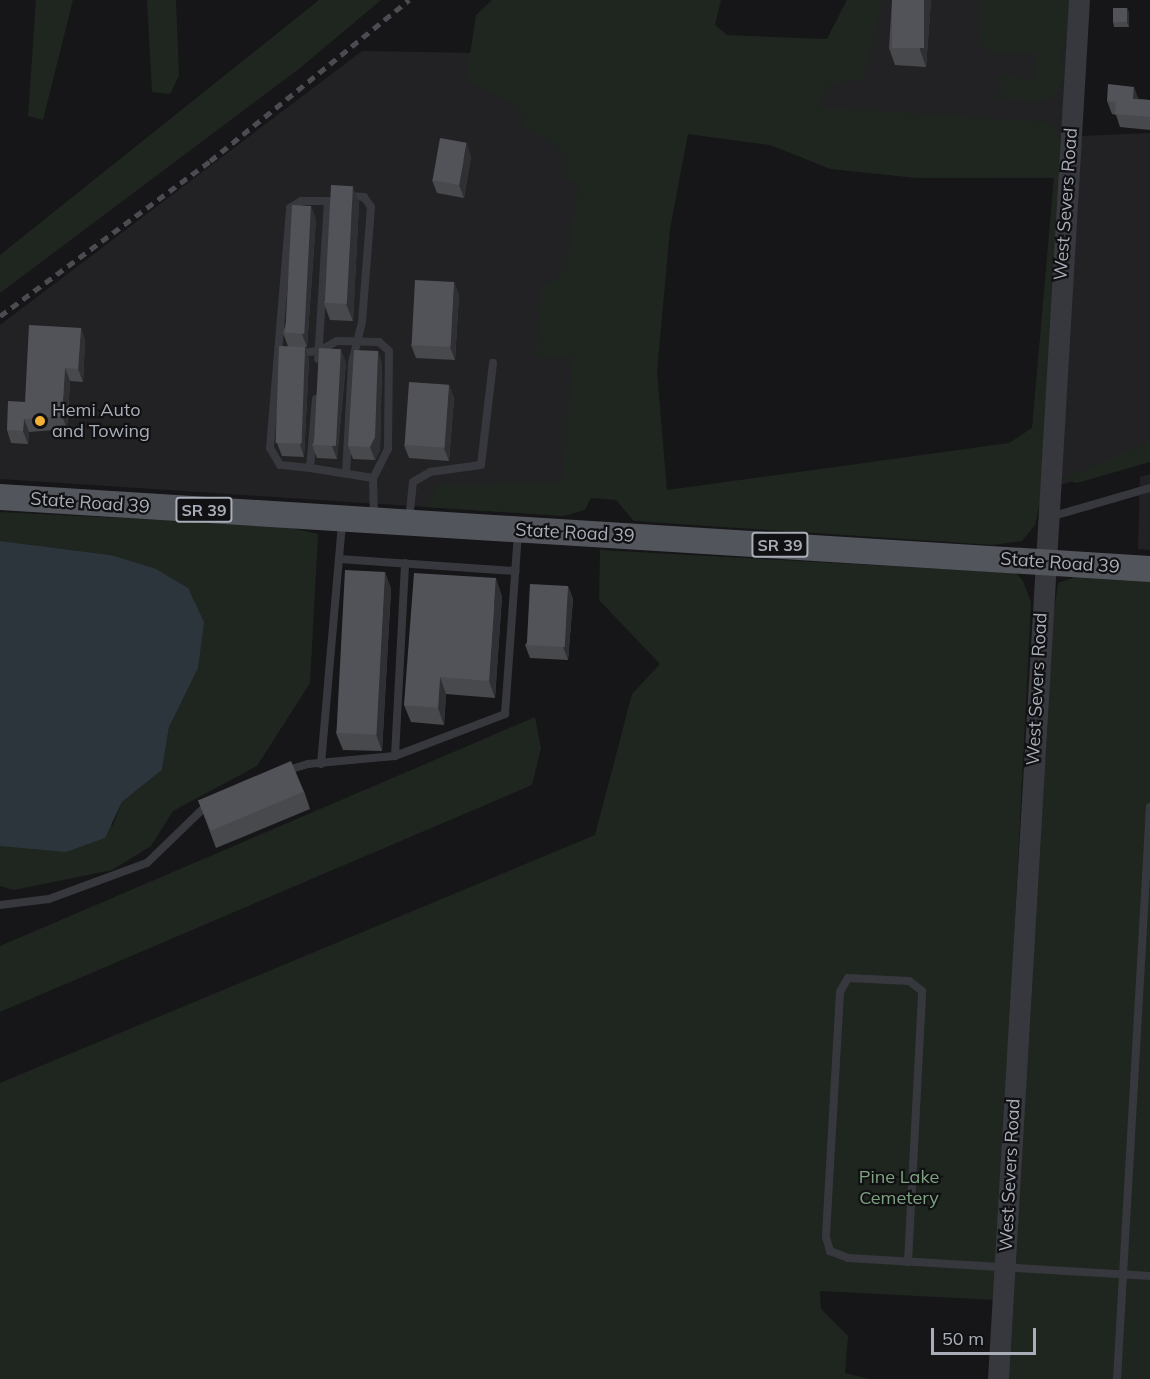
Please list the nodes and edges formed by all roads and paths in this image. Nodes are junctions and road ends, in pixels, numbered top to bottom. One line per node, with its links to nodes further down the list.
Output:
1 (1079, 0): 14 (street, West Severs Road)
2 (328, 201): 3 (lane); 4 (lane); 5 (lane)
3 (355, 342): 4 (lane); 10 (lane); 11 (lane)
4 (319, 351): 5 (lane); 7 (lane)
5 (278, 352): 9 (lane)
6 (493, 363): 17 (lane)
7 (317, 374)
8 (316, 386): 9 (lane)
9 (310, 468): 10 (lane)
10 (346, 474): 11 (lane)
11 (373, 478): 16 (lane)
12 (1150, 488): 14 (lane)
13 (0, 497): 15 (main road, State Road 39 / SR 39)
14 (1047, 518): 20 (street, West Severs Road)
15 (342, 519): 16 (main road, State Road 39 / SR 39); 19 (lane)
16 (374, 521): 17 (main road, State Road 39 / SR 39)
17 (409, 523): 18 (main road, State Road 39 / SR 39)
18 (518, 530): 20 (main road, State Road 39 / SR 39); 23 (lane)
19 (339, 559): 21 (lane); 25 (lane)
20 (1043, 562): 22 (main road, State Road 39 / SR 39); 33 (street, West Severs Road)
21 (405, 563): 23 (lane); 24 (lane)
22 (1150, 569)
23 (516, 571): 24 (lane)
24 (395, 756): 25 (lane)
25 (321, 764): 26 (lane)
26 (276, 774)
27 (222, 792): 29 (lane)
28 (1150, 807): 31 (lane)
29 (0, 905)
30 (1150, 1009): 31 (lane)
31 (1139, 1010): 34 (lane)
32 (908, 1262): 32 (lane); 33 (lane)
33 (1005, 1267): 34 (lane); 36 (street, West Severs Road)
34 (1123, 1274): 35 (lane); 37 (lane)
35 (1150, 1276)
36 (998, 1379)
37 (1117, 1379)

